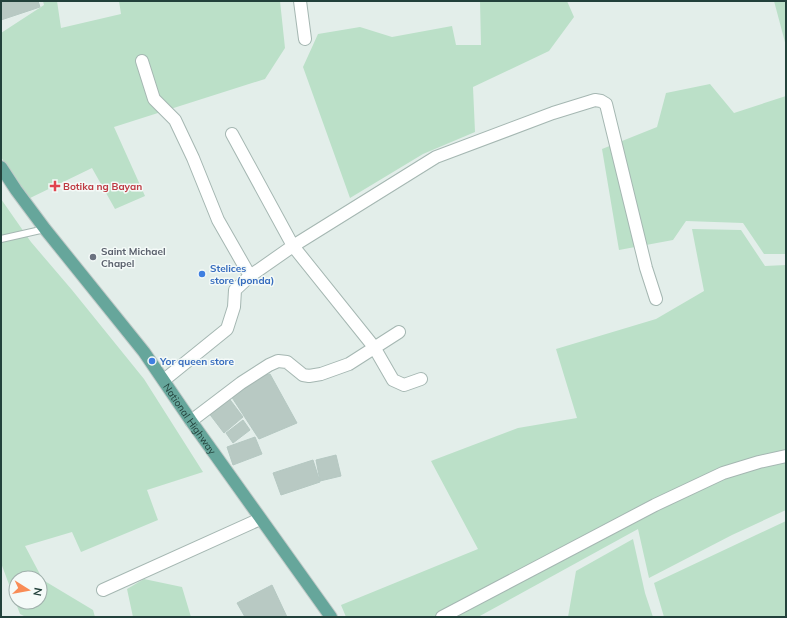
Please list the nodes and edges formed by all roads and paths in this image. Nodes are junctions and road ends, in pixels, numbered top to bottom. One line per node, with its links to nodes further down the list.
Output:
1 (300, 1): 2 (street)
2 (305, 39)
3 (142, 61): 9 (street)
4 (232, 134): 8 (street)
5 (1, 167): 6 (main road, National Highway)
6 (45, 229): 7 (lane); 14 (main road, National Highway)
7 (1, 239)
8 (293, 246): 9 (street); 10 (street); 12 (street)
9 (250, 276): 14 (street)
10 (656, 299)
11 (399, 332): 12 (street)
12 (374, 347): 13 (street); 15 (street)
13 (421, 379)
14 (164, 380): 15 (main road, National Highway)
15 (191, 421): 17 (main road, National Highway)
16 (786, 456): 20 (street)
17 (260, 519): 18 (street); 19 (main road, National Highway)
18 (103, 590)
19 (331, 617)
20 (442, 617)

